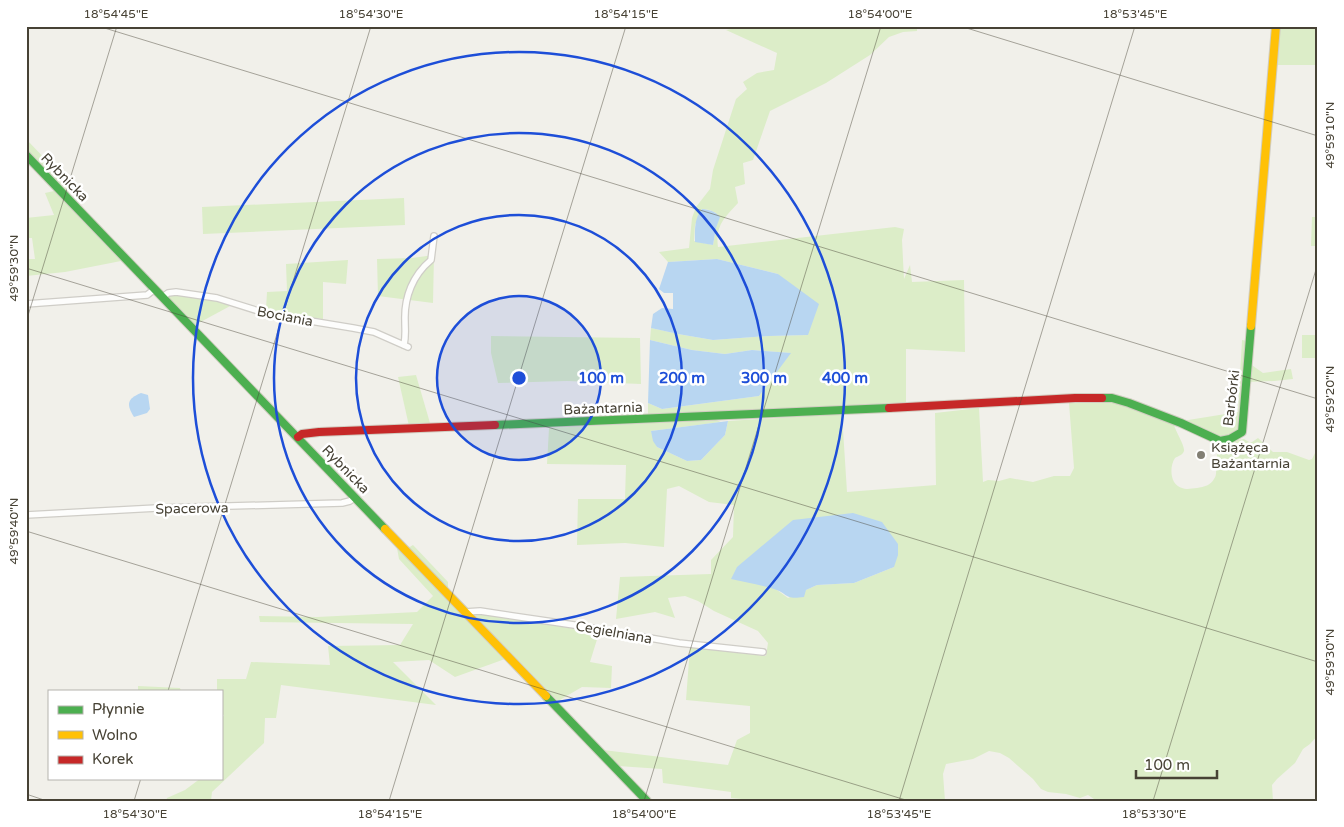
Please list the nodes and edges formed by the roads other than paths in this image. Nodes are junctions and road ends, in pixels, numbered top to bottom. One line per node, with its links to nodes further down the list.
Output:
1 (1276, 26): 7 (street, Barbórki)
2 (26, 155): 4 (street, Rybnicka)
3 (434, 236): 5 (street, Bociania)
4 (155, 289): 5 (street, Rybnicka); 6 (street)
5 (163, 297): 8 (street, Rybnicka)
6 (26, 304)
7 (910, 406): 8 (street, Bażantarnia)
8 (298, 437): 9 (street, Rybnicka)
9 (355, 497): 10 (street, Spacerowa); 11 (street, Rybnicka)
10 (26, 515)
11 (466, 612): 12 (street, Cegielniana); 13 (street, Rybnicka)
12 (763, 652)
13 (647, 801)

